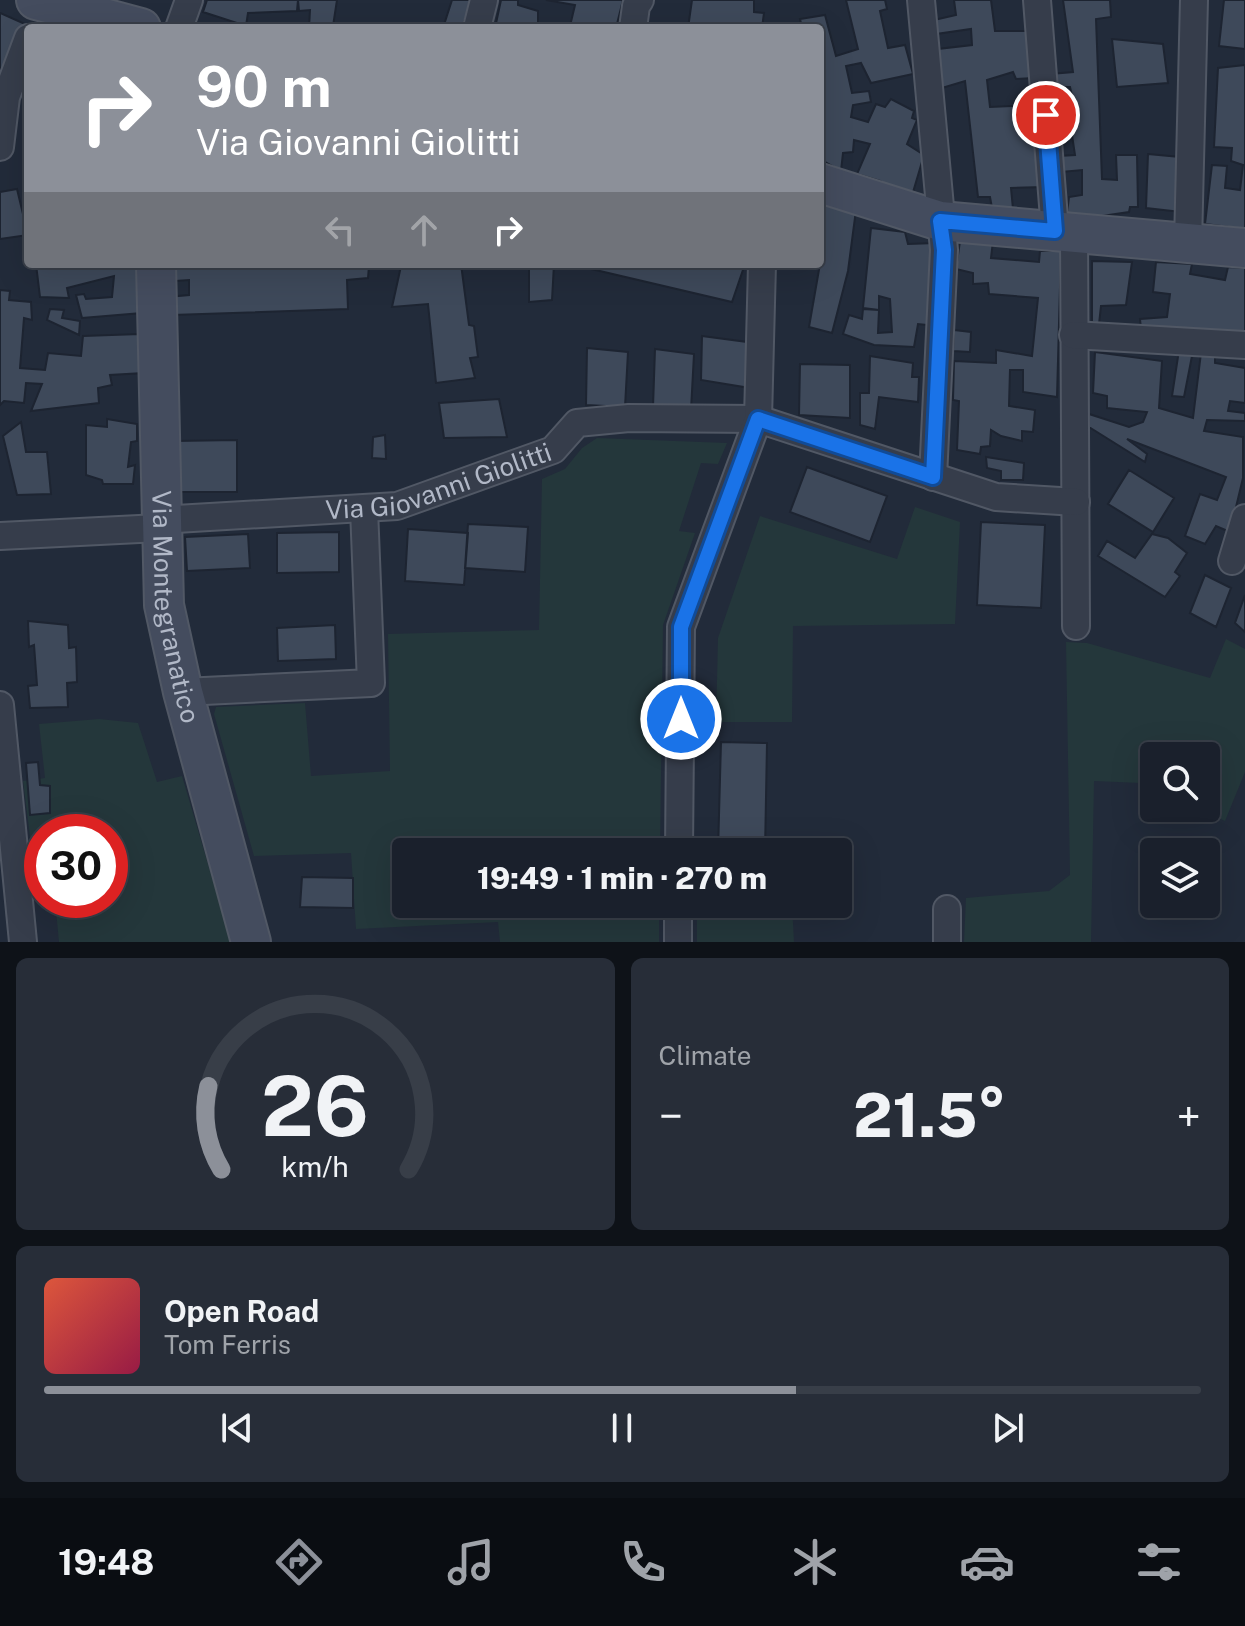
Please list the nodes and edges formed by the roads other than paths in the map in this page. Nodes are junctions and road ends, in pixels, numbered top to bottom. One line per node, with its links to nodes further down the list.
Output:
1 (189, 0): 10 (street)
2 (484, 0): 11 (street)
3 (640, 0): 12 (street)
4 (921, 0): 16 (street)
5 (1037, 0): 17 (street)
6 (1194, 0): 18 (street)
7 (82, 6): 8 (street); 9 (street)
8 (36, 10)
9 (130, 24)
10 (180, 24)
11 (478, 24)
12 (634, 24)
13 (24, 49): 14 (street)
14 (0, 147)
15 (824, 184): 16 (street)
16 (940, 221): 17 (street); 25 (street)
17 (1064, 231): 18 (street); 22 (street)
18 (1188, 243): 19 (street)
19 (1245, 248)
20 (156, 268): 29 (street, Via Montegranatico)
21 (762, 268): 24 (street)
22 (1073, 335): 23 (street); 26 (street)
23 (1245, 345)
24 (758, 419): 25 (street, Via Giovanni Giolitti); 27 (street, Via Giovanni Giolitti); 35 (street)
25 (933, 477): 26 (street, Via Giovanni Giolitti)
26 (1076, 502): 32 (street)
27 (364, 509): 29 (street, Via Giovanni Giolitti); 33 (street)
28 (1245, 518): 31 (street)
29 (159, 524): 30 (street, Via Giovanni Giolitti); 33 (street, Via Montegranatico)
30 (0, 536)
31 (1232, 561)
32 (1076, 626)
33 (183, 692): 39 (street, Via Montegranatico)
34 (0, 705): 38 (street)
35 (679, 838)
36 (947, 909): 41 (street)
37 (678, 918): 40 (street)
38 (23, 942)
39 (251, 942)
40 (678, 942)
41 (947, 942)

